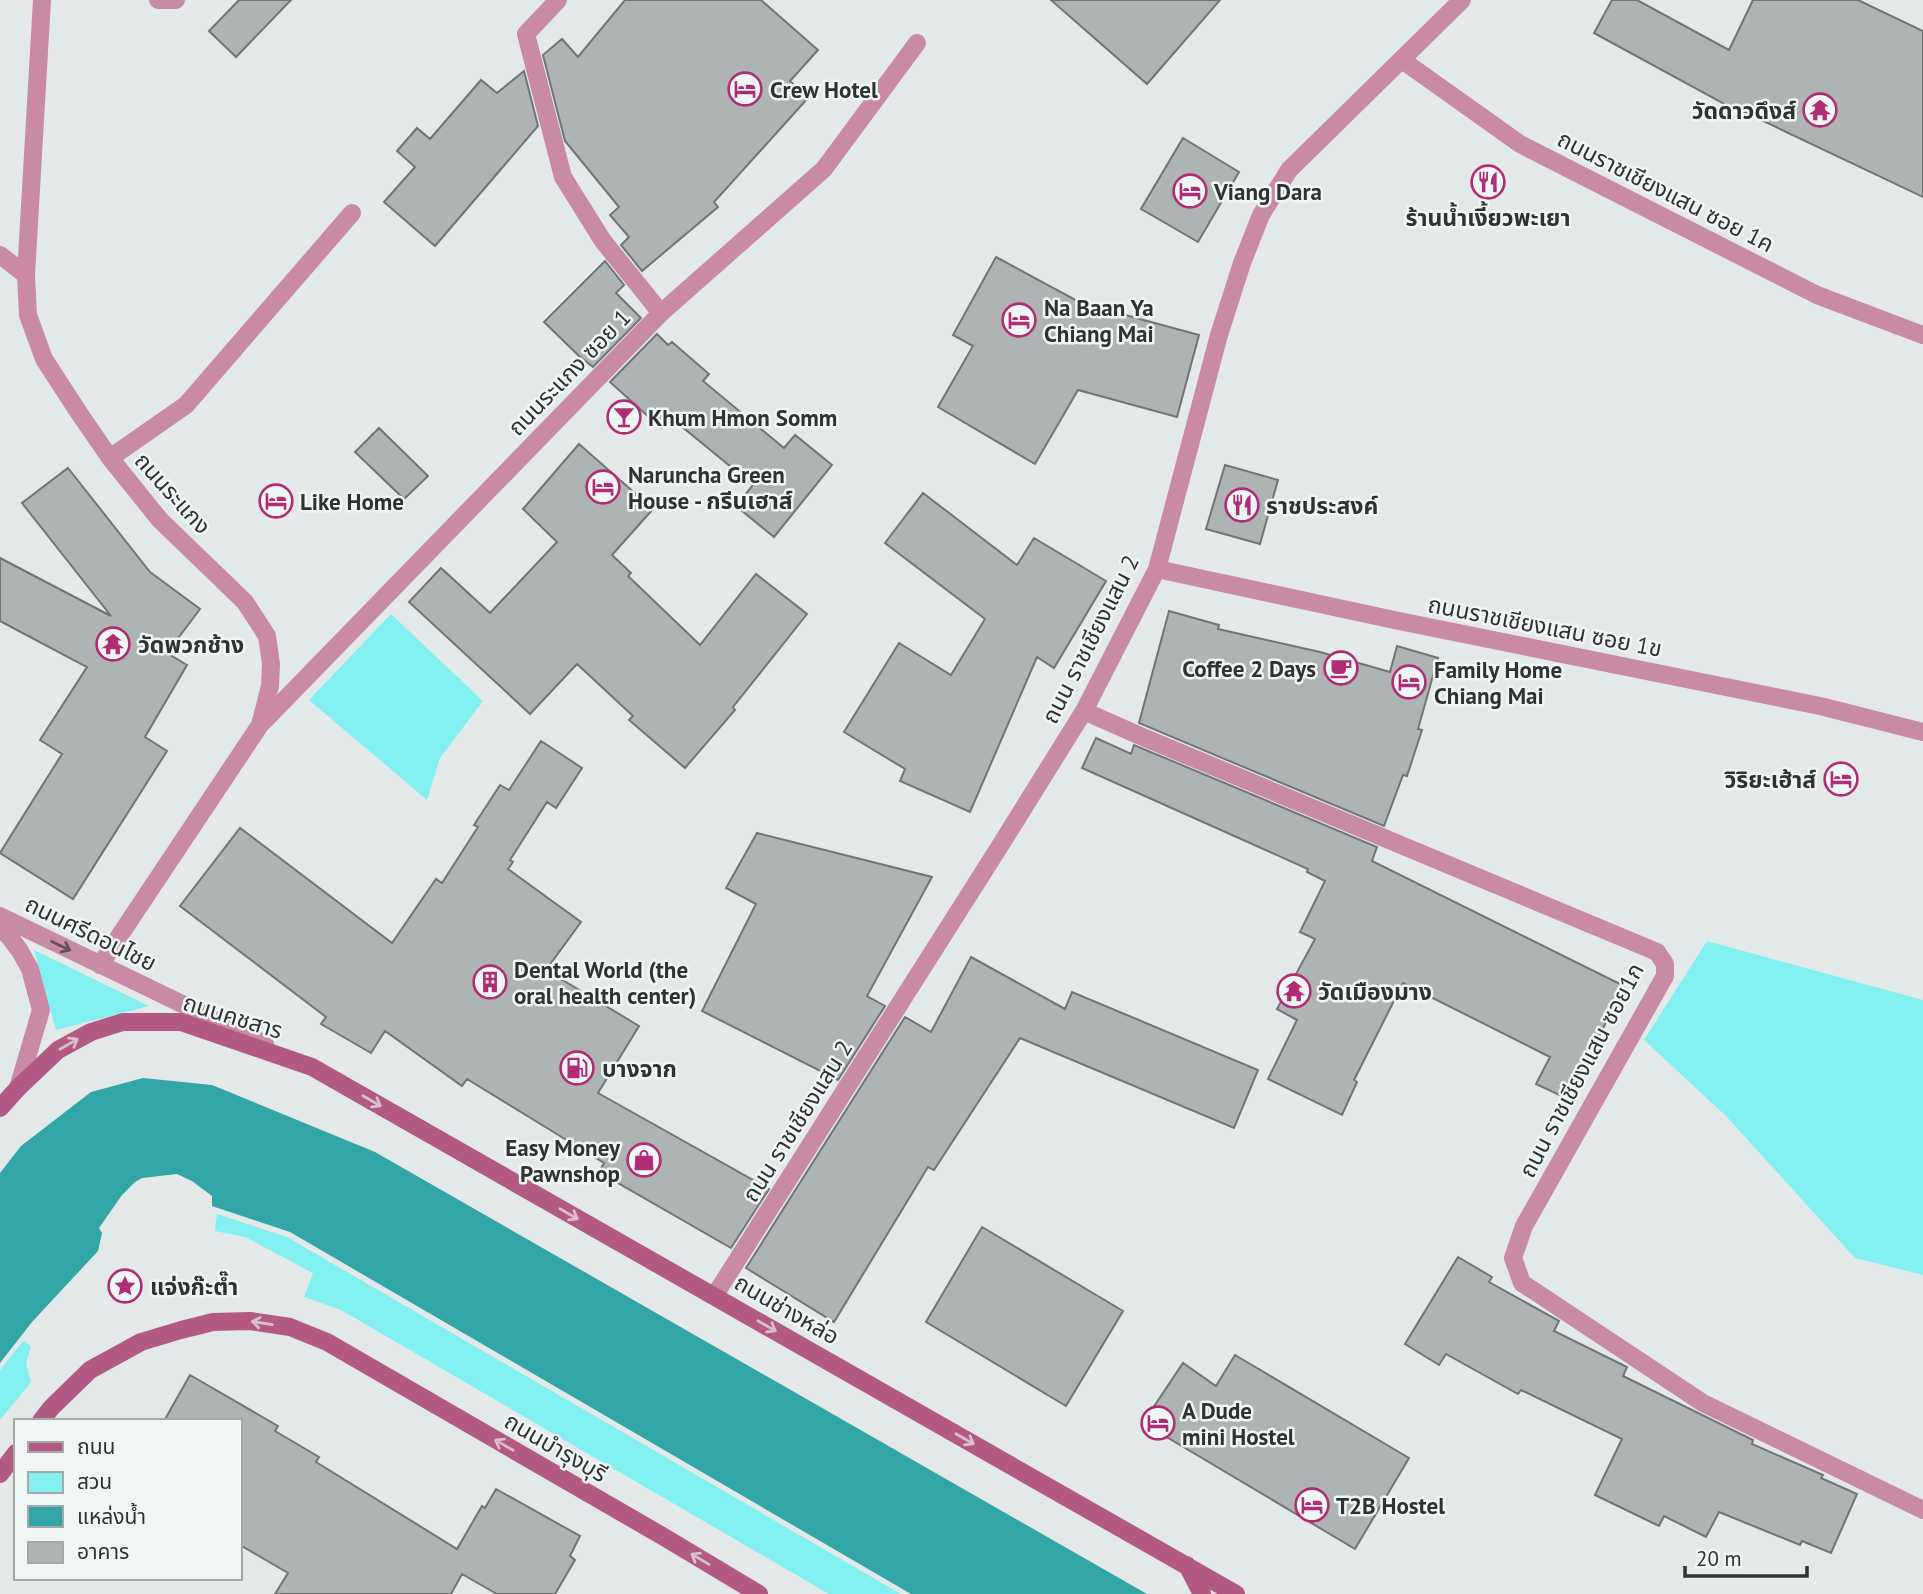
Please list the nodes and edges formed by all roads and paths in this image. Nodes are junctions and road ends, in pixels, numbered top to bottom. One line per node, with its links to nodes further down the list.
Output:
1 (42, 0): 10 (street, ถนนระแกง)
2 (159, 0): 3 (street)
3 (176, 0)
4 (558, 0): 11 (street, ถนนระแกง ซอย 1)
5 (1462, 0): 7 (street, ถนน ราชเชียงแสน 2)
6 (917, 43): 11 (street)
7 (1402, 60): 12 (street, ถนนราชเชียงแสน ซอย 1ค); 14 (street, ถนน ราชเชียงแสน 2)
8 (352, 213): 13 (street)
9 (0, 255): 10 (street)
10 (26, 275): 13 (street, ถนนระแกง)
11 (661, 313): 16 (street, ถนนระแกง ซอย 1)
12 (1923, 335)
13 (110, 458): 16 (street, ถนนระแกง)
14 (1157, 569): 15 (street, ถนน ราชเชียงแสน 2); 17 (street, ถนนราชเชียงแสน ซอย 1ข)
15 (1084, 711): 24 (street, ถนน ราชเชียงแสน 2); 28 (street, ถนน ราชเชียงแสน ซอย1ก)
16 (260, 725): 20 (street, ถนนระแกง)
17 (1923, 732)
18 (0, 916): 20 (street, ถนนศรีดอนไชย, one-way to 20)
19 (0, 929): 22 (street, ถนนศรีดอนไชย)
20 (100, 965): 21 (street, ถนนศรีดอนไชย)
21 (312, 1067): 22 (main road, ถนนคชสาร, one-way to 21); 24 (main road, ถนนช่างหล่อ, one-way to 24)
22 (18, 1088): 23 (main road, ถนนคชสาร)
23 (0, 1108)
24 (715, 1295): 29 (main road, ถนนช่างหล่อ, one-way to 29)
25 (43, 1419): 30 (main road, ถนนบำรุงบุรี, one-way to 25)
26 (14, 1456): 27 (main road)
27 (0, 1474)
28 (1923, 1510)
29 (1187, 1565): 31 (main road); 32 (main road, ถนนช่างหล่อ)
30 (759, 1594)
31 (1202, 1594)
32 (1236, 1594)

